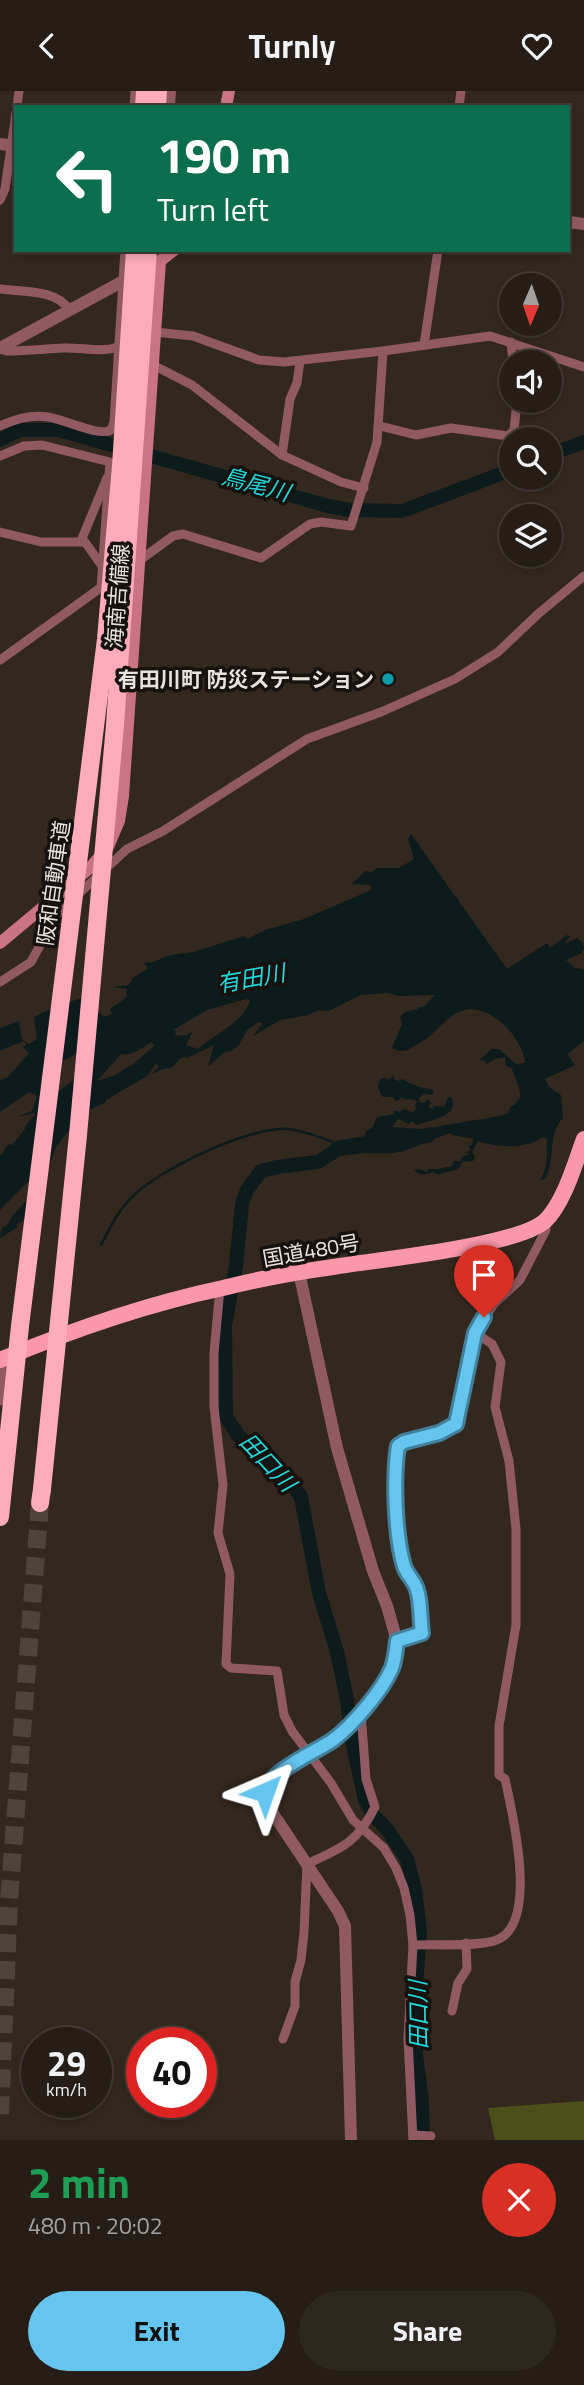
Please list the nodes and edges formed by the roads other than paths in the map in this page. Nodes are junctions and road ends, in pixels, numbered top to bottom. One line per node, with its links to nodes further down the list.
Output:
1 (14, 122): 2 (street)
2 (9, 145): 3 (street)
3 (0, 200)
4 (125, 252): 8 (street)
5 (135, 252): 46 (highway, 阪和自動車道, bridge)
6 (438, 252): 13 (street)
7 (157, 254): 8 (street); 11 (main road, 海南吉備線); 45 (highway, 阪和自動車道, bridge)
8 (123, 281): 10 (street); 14 (street)
9 (0, 289): 10 (street)
10 (69, 310): 16 (street)
11 (155, 332): 15 (main road, 海南吉備線); 19 (street)
12 (511, 342): 13 (street); 17 (street); 21 (street)
13 (424, 345): 18 (street)
14 (119, 347): 15 (street); 16 (street); 23 (street)
15 (154, 347): 20 (main road, 海南吉備線)
16 (0, 348)
17 (512, 350)
18 (383, 351): 19 (street); 24 (street)
19 (300, 361): 25 (street)
20 (153, 365): 25 (street); 31 (main road, 海南吉備線)
21 (584, 367)
22 (516, 413): 24 (street)
23 (0, 426)
24 (380, 426): 28 (street)
25 (282, 455): 28 (street)
26 (0, 456): 27 (street)
27 (110, 473): 30 (street); 32 (street)
28 (364, 488): 31 (street)
29 (0, 533): 30 (street)
30 (81, 541): 32 (street)
31 (139, 561): 34 (street); 36 (main road, 海南吉備線)
32 (102, 566): 34 (street)
33 (584, 576): 37 (street)
34 (101, 587): 35 (street)
35 (0, 660)
36 (0, 943)
37 (0, 982)
38 (584, 1139): 39 (highway)
39 (545, 1220): 40 (highway, 国道480号); 42 (street)
40 (299, 1272): 41 (highway, 国道480号); 47 (street)
41 (222, 1288): 43 (highway, 国道480号); 49 (street)
42 (475, 1333): 47 (street); 52 (street)
43 (2, 1359): 44 (street)
44 (0, 1401)
45 (41, 1496)
46 (0, 1518)
47 (397, 1641): 48 (street)
48 (357, 1716): 49 (street); 50 (street)
49 (309, 1755): 50 (street); 51 (street)
50 (364, 1824): 51 (street); 53 (street)
51 (307, 1864): 55 (street); 58 (street)
52 (466, 1943): 53 (street); 54 (street)
53 (413, 1945): 57 (street)
54 (452, 2011)
55 (283, 2039)
56 (430, 2136): 57 (street)
57 (414, 2137)
58 (351, 2140)

